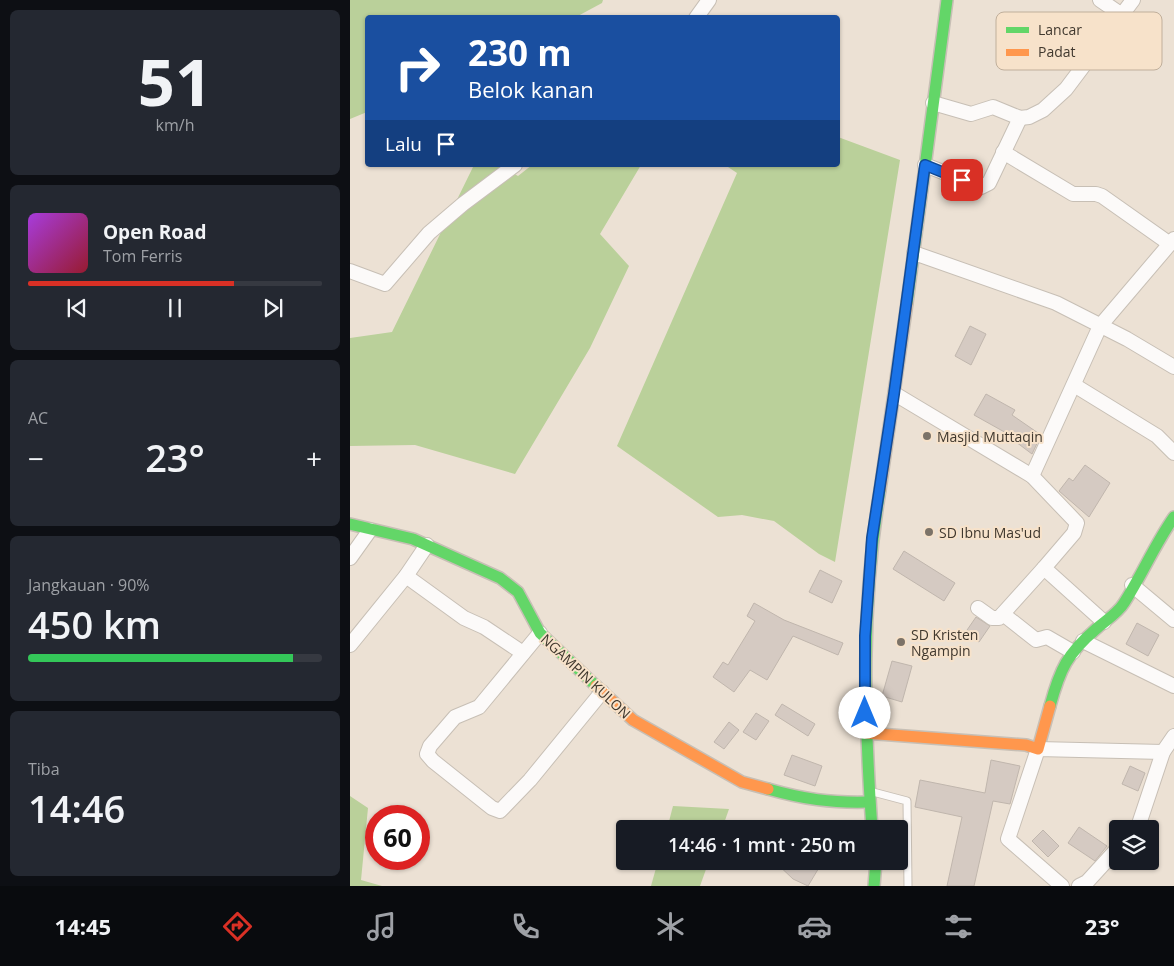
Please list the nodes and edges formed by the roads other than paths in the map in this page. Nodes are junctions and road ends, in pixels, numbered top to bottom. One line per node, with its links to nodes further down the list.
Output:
1 (709, 0): 7 (street)
2 (947, 0): 9 (street)
3 (1100, 0): 5 (street)
4 (1133, 0): 6 (street)
5 (1118, 12)
6 (1124, 12)
7 (698, 15)
8 (1080, 70): 10 (street)
9 (933, 104): 10 (street); 12 (street)
10 (1020, 118): 11 (street)
11 (1003, 152): 12 (street); 14 (street)
12 (925, 165): 15 (street)
13 (512, 167): 16 (street)
14 (1172, 241): 17 (street)
15 (914, 253): 17 (street); 20 (street)
16 (350, 271)
17 (1100, 326): 18 (street); 19 (street)
18 (1174, 366)
19 (1074, 384): 21 (street); 22 (street)
20 (894, 394): 22 (street); 42 (street)
21 (1174, 453)
22 (1032, 476): 28 (street)
23 (1174, 517): 30 (street)
24 (350, 524): 25 (street, NGAMPIN KULON)
25 (377, 532): 26 (street, NGAMPIN KULON); 27 (street)
26 (427, 545): 29 (street); 35 (street, NGAMPIN KULON)
27 (350, 558)
28 (1044, 568): 32 (street); 34 (street)
29 (406, 576): 37 (street); 39 (street)
30 (1132, 585): 33 (street); 34 (street)
31 (978, 608): 32 (street)
32 (1003, 614): 38 (street)
33 (1174, 620)
34 (1104, 622): 36 (street)
35 (540, 633): 39 (street); 41 (street, NGAMPIN KULON)
36 (1083, 640): 38 (street); 40 (street)
37 (350, 645)
38 (1073, 652): 44 (street)
39 (523, 653): 41 (street)
40 (1174, 686)
41 (602, 692): 46 (street, NGAMPIN KULON)
42 (865, 733): 44 (street); 46 (street)
43 (1174, 736): 45 (street)
44 (1038, 749): 45 (street); 55 (street)
45 (1163, 752): 48 (street)
46 (868, 797): 47 (street); 54 (lane)
47 (871, 820)
48 (1140, 820)
49 (1109, 858): 56 (street)
50 (875, 870): 52 (street)
51 (880, 870): 53 (street)
52 (874, 886)
53 (888, 886)
54 (908, 886)
55 (1062, 886)
56 (1079, 886)

